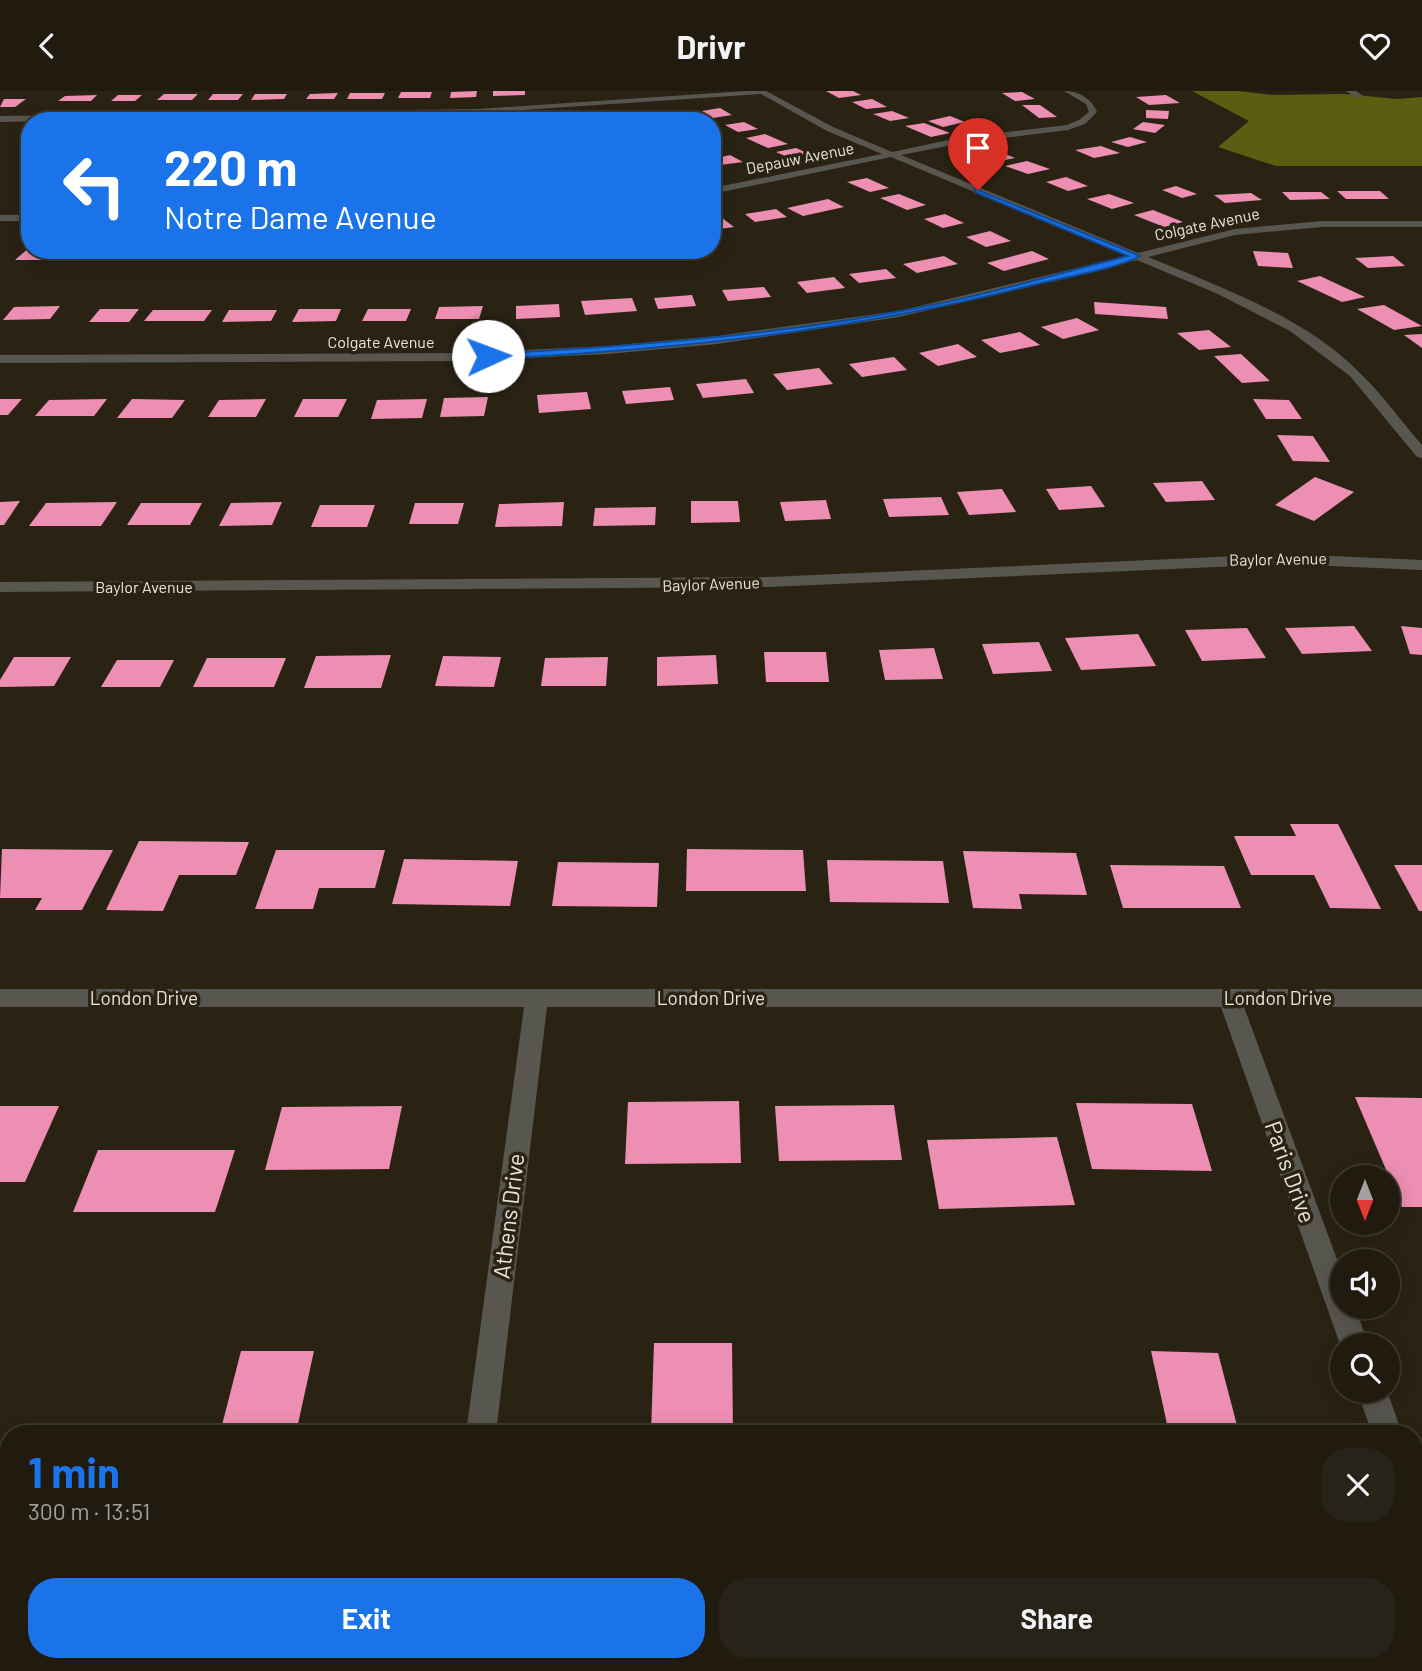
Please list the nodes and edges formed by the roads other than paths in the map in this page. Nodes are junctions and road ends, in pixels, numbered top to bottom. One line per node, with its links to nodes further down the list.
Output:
1 (1068, 91): 8 (street, Depauw Avenue)
2 (1350, 91): 4 (street)
3 (761, 92): 5 (street); 8 (street)
4 (1359, 96)
5 (501, 112)
6 (0, 119): 7 (street)
7 (21, 119)
8 (893, 155): 9 (street, Depauw Avenue); 13 (street)
9 (721, 189)
10 (0, 218): 11 (street)
11 (21, 218)
12 (1422, 224): 13 (street, Colgate Avenue)
13 (1136, 256): 14 (street, Colgate Avenue); 15 (street)
14 (0, 359)
15 (1422, 454)
16 (1422, 565): 17 (street, Baylor Avenue)
17 (0, 587)
18 (0, 998): 19 (street, London Drive)
19 (537, 998): 20 (street, London Drive); 24 (street, Athens Drive)
20 (1228, 998): 21 (street, London Drive); 22 (street, Paris Drive)
21 (1422, 998)
22 (1350, 1333)
23 (1376, 1403): 25 (street)
24 (482, 1425)
25 (1384, 1425)

